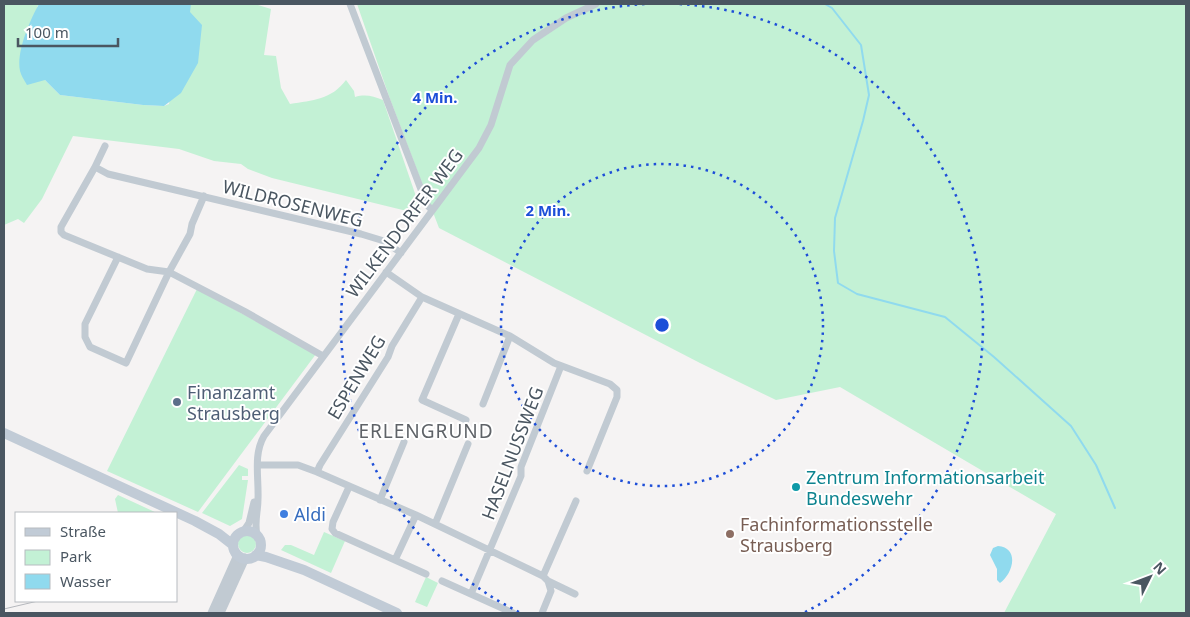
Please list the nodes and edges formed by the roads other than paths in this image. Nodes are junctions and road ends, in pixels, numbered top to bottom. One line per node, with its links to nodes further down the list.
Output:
1 (350, 4): 6 (street)
2 (596, 4): 6 (street, WILKENDORFER WEG)
3 (105, 146): 4 (street)
4 (95, 167): 5 (street, WILDROSENWEG); 8 (street)
5 (204, 196): 7 (street, WILDROSENWEG); 9 (street, WILDROSENWEG)
6 (432, 210): 7 (street, WILKENDORFER WEG)
7 (400, 253): 10 (street, WILKENDORFER WEG)
8 (118, 257): 9 (street); 9 (street, WILDROSENWEG)
9 (169, 272): 14 (street)
10 (386, 272): 11 (street); 14 (street, WILKENDORFER WEG)
11 (422, 297): 12 (street); 23 (street, ESPENWEG)
12 (459, 314): 13 (street); 17 (street)
13 (510, 336): 15 (street); 16 (street)
14 (323, 356): 21 (street, WILKENDORFER WEG)
15 (561, 366): 22 (street); 35 (street, HASELNUSSWEG)
16 (483, 404)
17 (466, 420)
18 (4, 433): 28 (main road)
19 (404, 442): 26 (street)
20 (468, 444): 32 (street)
21 (258, 465): 23 (street); 24 (street, WILKENDORFER WEG)
22 (587, 471)
23 (317, 472): 25 (street)
24 (257, 482): 33 (street, WILKENDORFER WEG); 34 (street, WILKENDORFER WEG)
25 (349, 487): 26 (street); 38 (street)
26 (380, 500): 30 (street)
27 (576, 501): 41 (street)
28 (175, 512)
29 (178, 513): 31 (main road)
30 (416, 515): 32 (street); 38 (street)
31 (195, 521): 33 (main road); 36 (main road)
32 (435, 524): 35 (street)
33 (241, 532): 34 (main road); 36 (main road)
34 (259, 540): 37 (main road); 39 (main road)
35 (490, 550): 41 (street); 43 (street, HASELNUSSWEG)
36 (239, 553): 37 (main road); 45 (street); 46 (street)
37 (256, 555): 39 (main road)
38 (395, 560): 40 (street)
39 (304, 570): 47 (main road)
40 (426, 574)
41 (546, 579): 44 (street); 49 (street)
42 (442, 581): 43 (street)
43 (471, 594): 48 (street)
44 (575, 594)
45 (212, 613)
46 (220, 613)
47 (397, 613)
48 (513, 613)
49 (542, 613)

